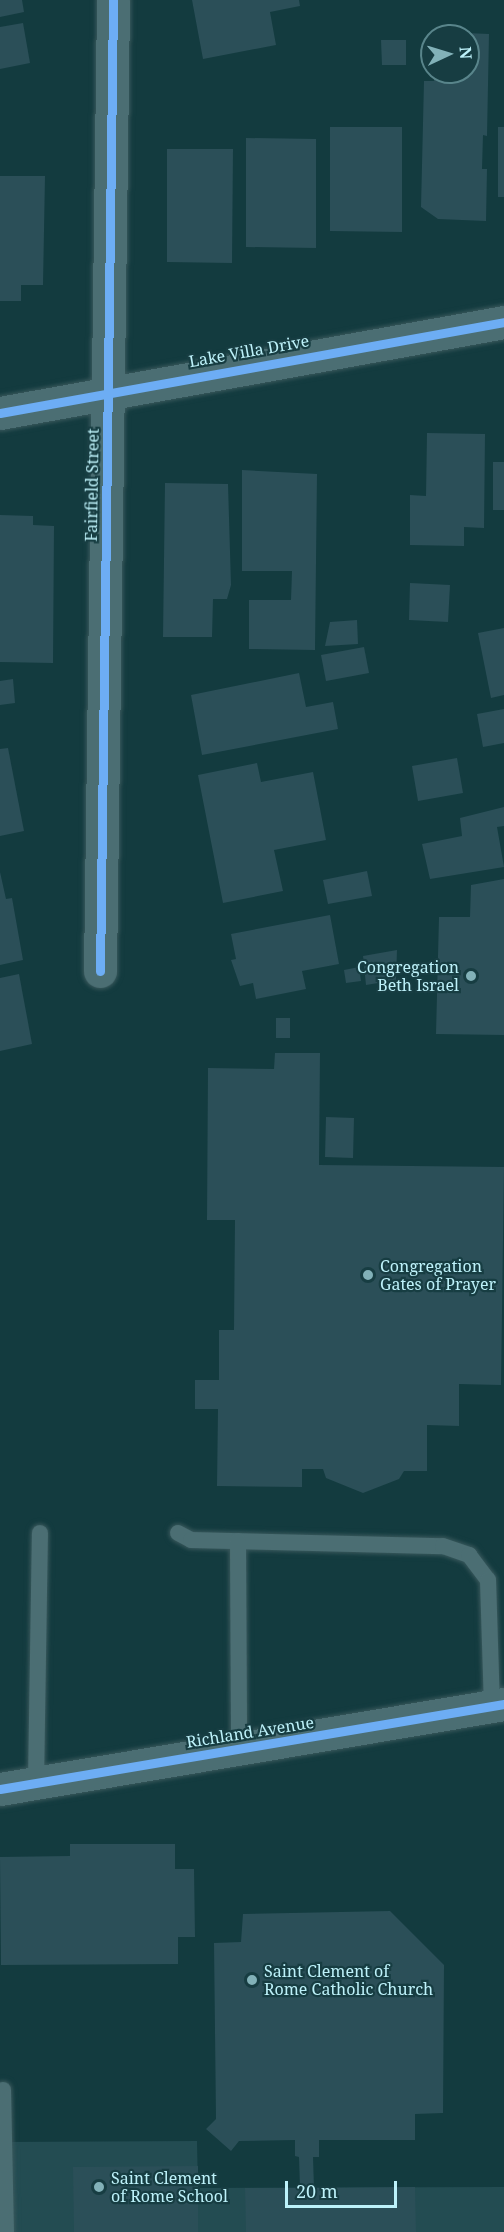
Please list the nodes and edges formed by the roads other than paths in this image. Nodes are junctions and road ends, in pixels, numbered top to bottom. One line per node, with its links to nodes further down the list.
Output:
1 (113, 0): 3 (street, Fairfield Street)
2 (504, 322): 3 (street, Lake Villa Drive)
3 (108, 391): 4 (street, Lake Villa Drive); 5 (street, Fairfield Street)
4 (0, 413)
5 (100, 970)
6 (40, 1533): 11 (lane)
7 (178, 1533): 8 (lane)
8 (238, 1541): 9 (lane); 10 (lane)
9 (498, 1705): 10 (street, Richland Avenue)
10 (239, 1749): 11 (street, Richland Avenue)
11 (36, 1782): 12 (street, Richland Avenue)
12 (0, 1789)
13 (3, 2090): 14 (lane)
14 (6, 2232)

